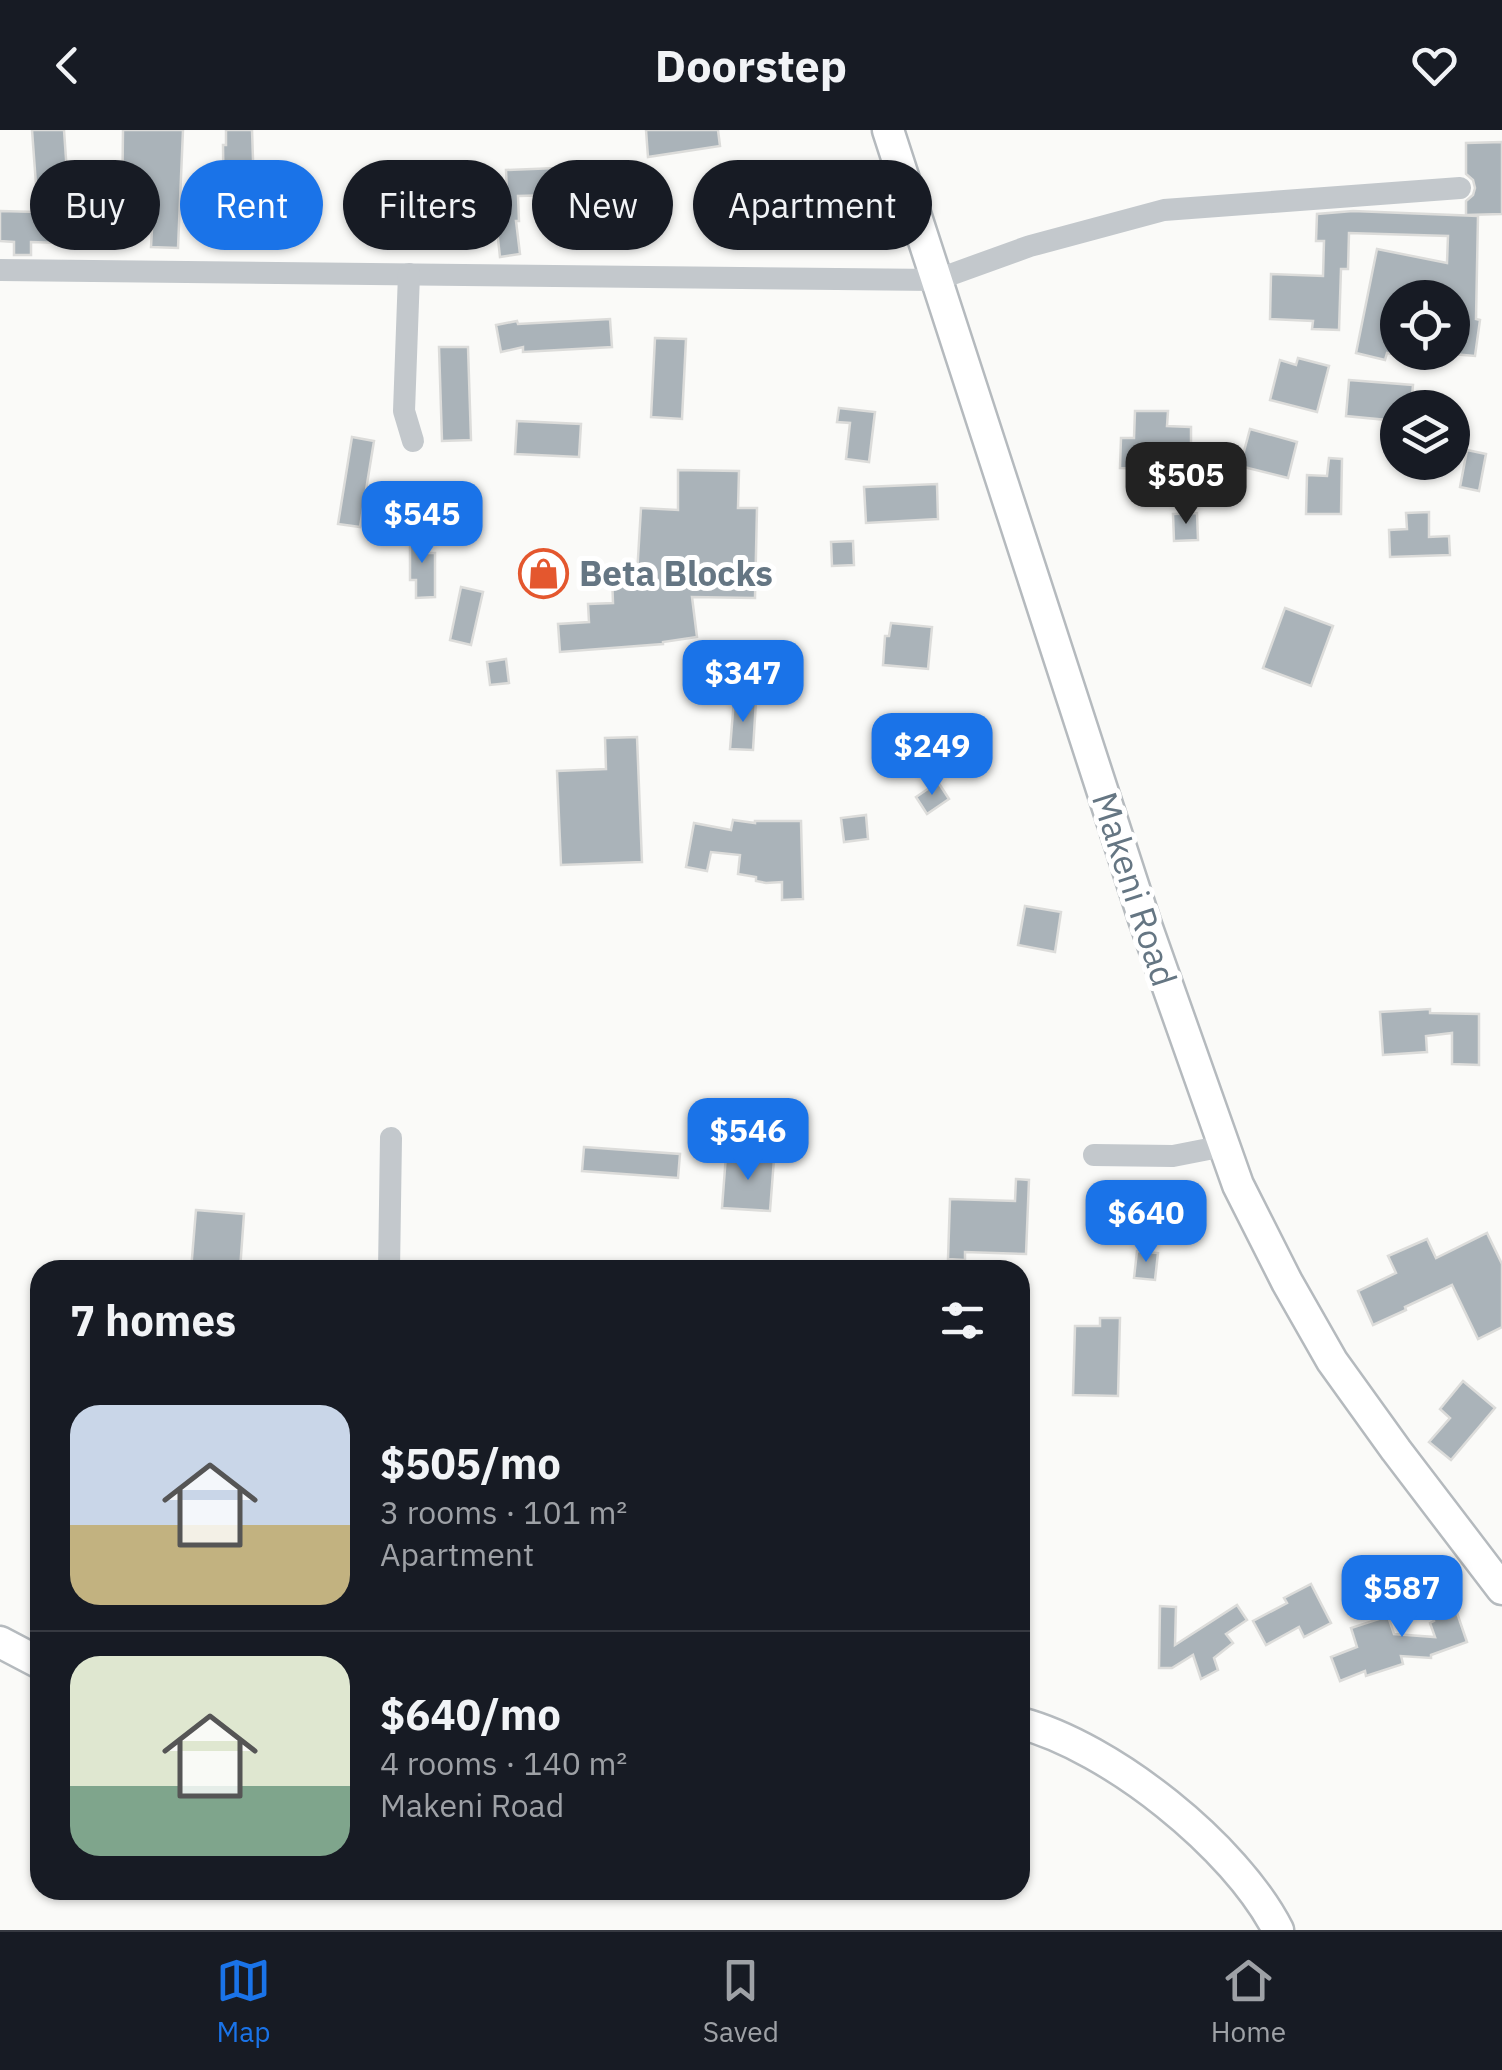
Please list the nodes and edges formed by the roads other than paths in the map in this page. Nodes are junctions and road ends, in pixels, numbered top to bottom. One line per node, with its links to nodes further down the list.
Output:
1 (888, 130): 5 (main road, Makeni Road)
2 (1460, 188): 5 (street)
3 (0, 270): 4 (street)
4 (409, 274): 5 (street); 6 (street)
5 (936, 280): 8 (main road, Makeni Road)
6 (413, 441)
7 (391, 1138): 10 (street)
8 (1224, 1146): 9 (street); 11 (main road, Makeni Road)
9 (1094, 1155)
10 (389, 1260)
11 (1502, 1589)
12 (0, 1642): 13 (main road)
13 (30, 1658)
14 (1030, 1726): 15 (main road)
15 (1278, 1930)

